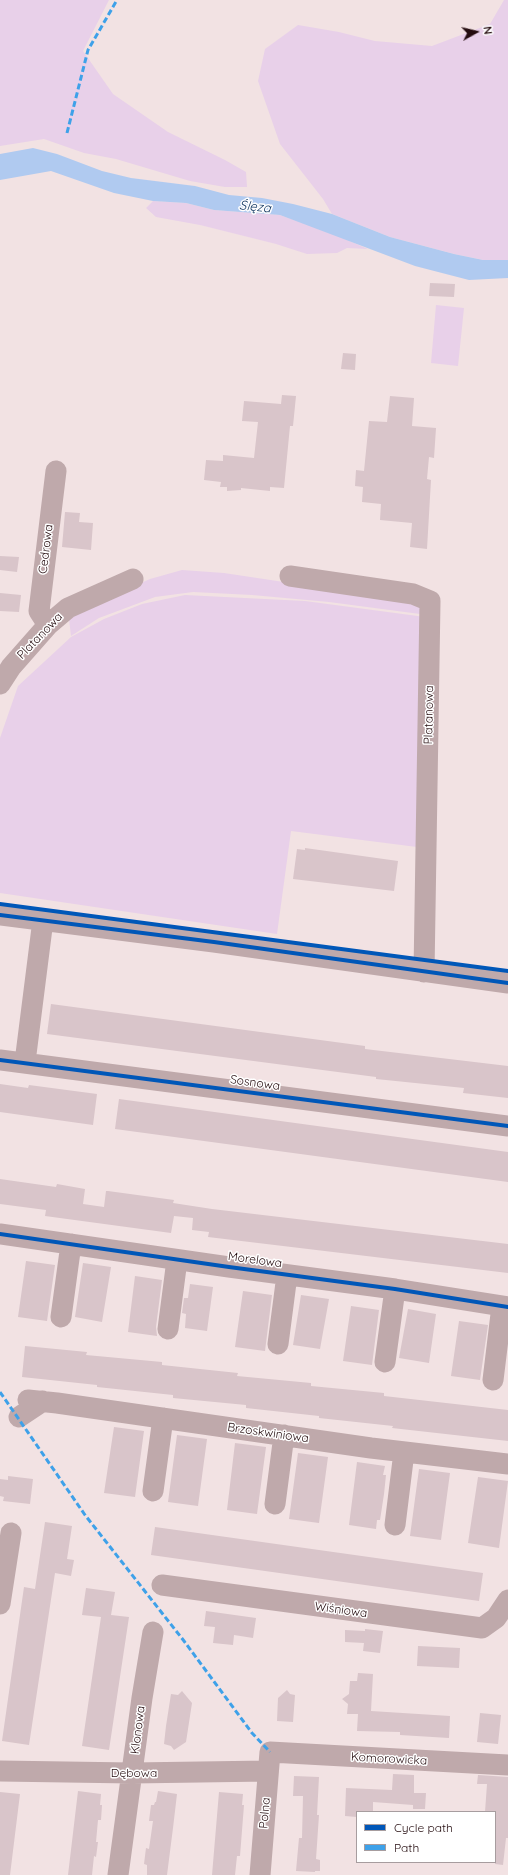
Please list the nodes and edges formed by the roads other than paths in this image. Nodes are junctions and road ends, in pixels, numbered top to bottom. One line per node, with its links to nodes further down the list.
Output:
1 (56, 471): 4 (street, Cedrowa)
2 (290, 576): 8 (street, Platanowa)
3 (133, 579): 4 (street, Platanowa)
4 (48, 625): 5 (street, Platanowa)
5 (0, 684)
6 (0, 915): 7 (street)
7 (43, 920): 8 (street); 11 (street)
8 (424, 972): 9 (street)
9 (508, 983)
10 (0, 1060): 11 (street, Sosnowa)
11 (25, 1062): 12 (street, Sosnowa)
12 (508, 1126)
13 (0, 1234): 14 (street, Morelowa)
14 (71, 1244): 15 (street, Morelowa); 19 (street)
15 (177, 1260): 16 (street, Morelowa); 20 (street)
16 (287, 1275): 17 (street, Morelowa); 21 (street)
17 (394, 1289): 18 (street, Morelowa); 22 (street)
18 (505, 1306): 23 (street)
19 (61, 1317)
20 (168, 1330)
21 (278, 1344)
22 (385, 1362)
23 (493, 1380)
24 (30, 1406): 25 (street, Brzoskwiniowa)
25 (163, 1418): 26 (street, Brzoskwiniowa); 29 (street)
26 (284, 1435): 27 (street, Brzoskwiniowa); 30 (street)
27 (404, 1452): 28 (street, Brzoskwiniowa); 31 (street)
28 (508, 1464)
29 (153, 1491)
30 (275, 1504)
31 (395, 1525)
32 (10, 1533): 35 (street)
33 (162, 1585): 34 (street, Wiśniowa)
34 (508, 1600)
35 (0, 1604)
36 (153, 1632): 40 (street, Klonowa)
37 (269, 1762): 38 (street, Komorowicka); 40 (street, Dębowa); 42 (street, Polna)
38 (508, 1765)
39 (0, 1771): 40 (street, Dębowa)
40 (132, 1773): 41 (street, Klonowa)
41 (118, 1875)
42 (260, 1875)

